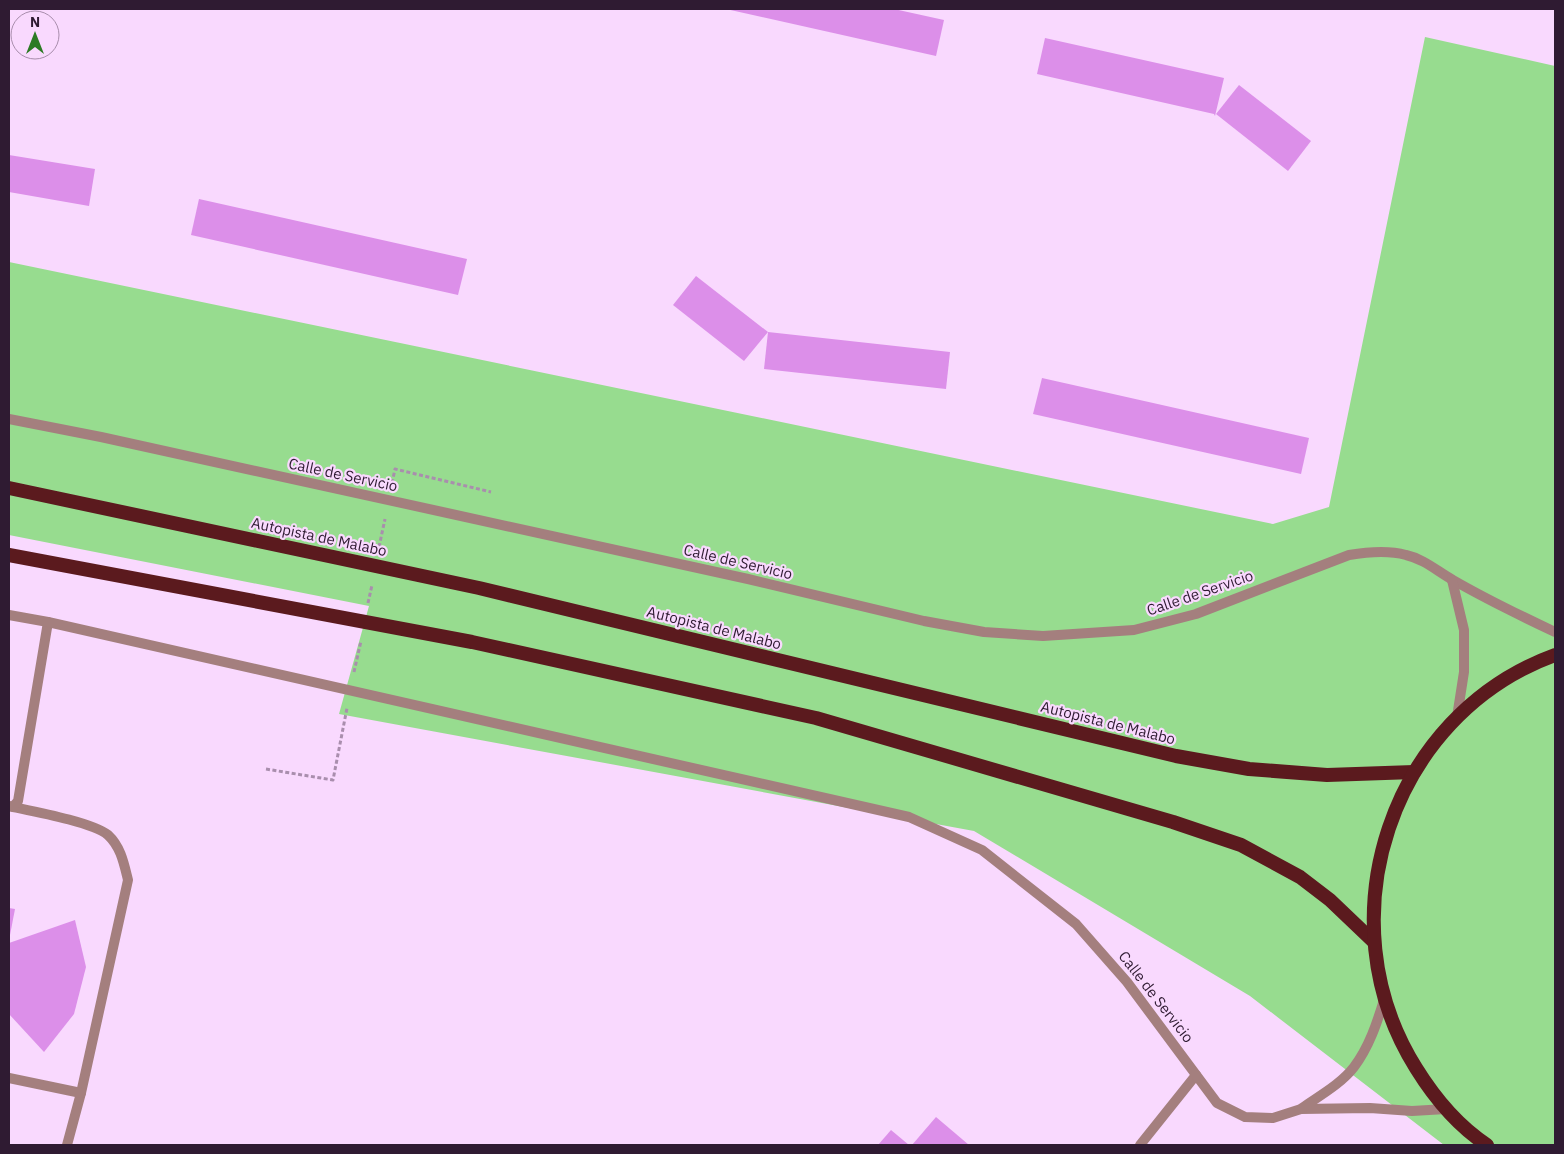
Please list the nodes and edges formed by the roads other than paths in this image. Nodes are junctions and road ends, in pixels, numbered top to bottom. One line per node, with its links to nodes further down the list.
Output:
1 (9, 419): 4 (street, Calle de Servicio)
2 (9, 488): 10 (highway, Autopista de Malabo)
3 (9, 555): 12 (highway)
4 (1452, 580): 7 (street, Calle de Servicio); 9 (street)
5 (9, 615): 6 (street, Calle de Servicio)
6 (48, 622): 11 (street); 14 (street, Calle de Servicio)
7 (1555, 632)
8 (1555, 655): 9 (highway)
9 (1457, 717): 10 (highway)
10 (1414, 772): 12 (highway)
11 (11, 806): 16 (street)
12 (1373, 941): 13 (highway)
13 (1384, 1000): 17 (street, Calle de Servicio); 18 (highway)
14 (1196, 1074): 17 (street, Calle de Servicio); 20 (street)
15 (9, 1078): 16 (street)
16 (81, 1093): 19 (street)
17 (1301, 1109): 18 (street, Calle de Servicio)
18 (1446, 1109): 21 (highway)
19 (67, 1145)
20 (1140, 1145)
21 (1486, 1145)

